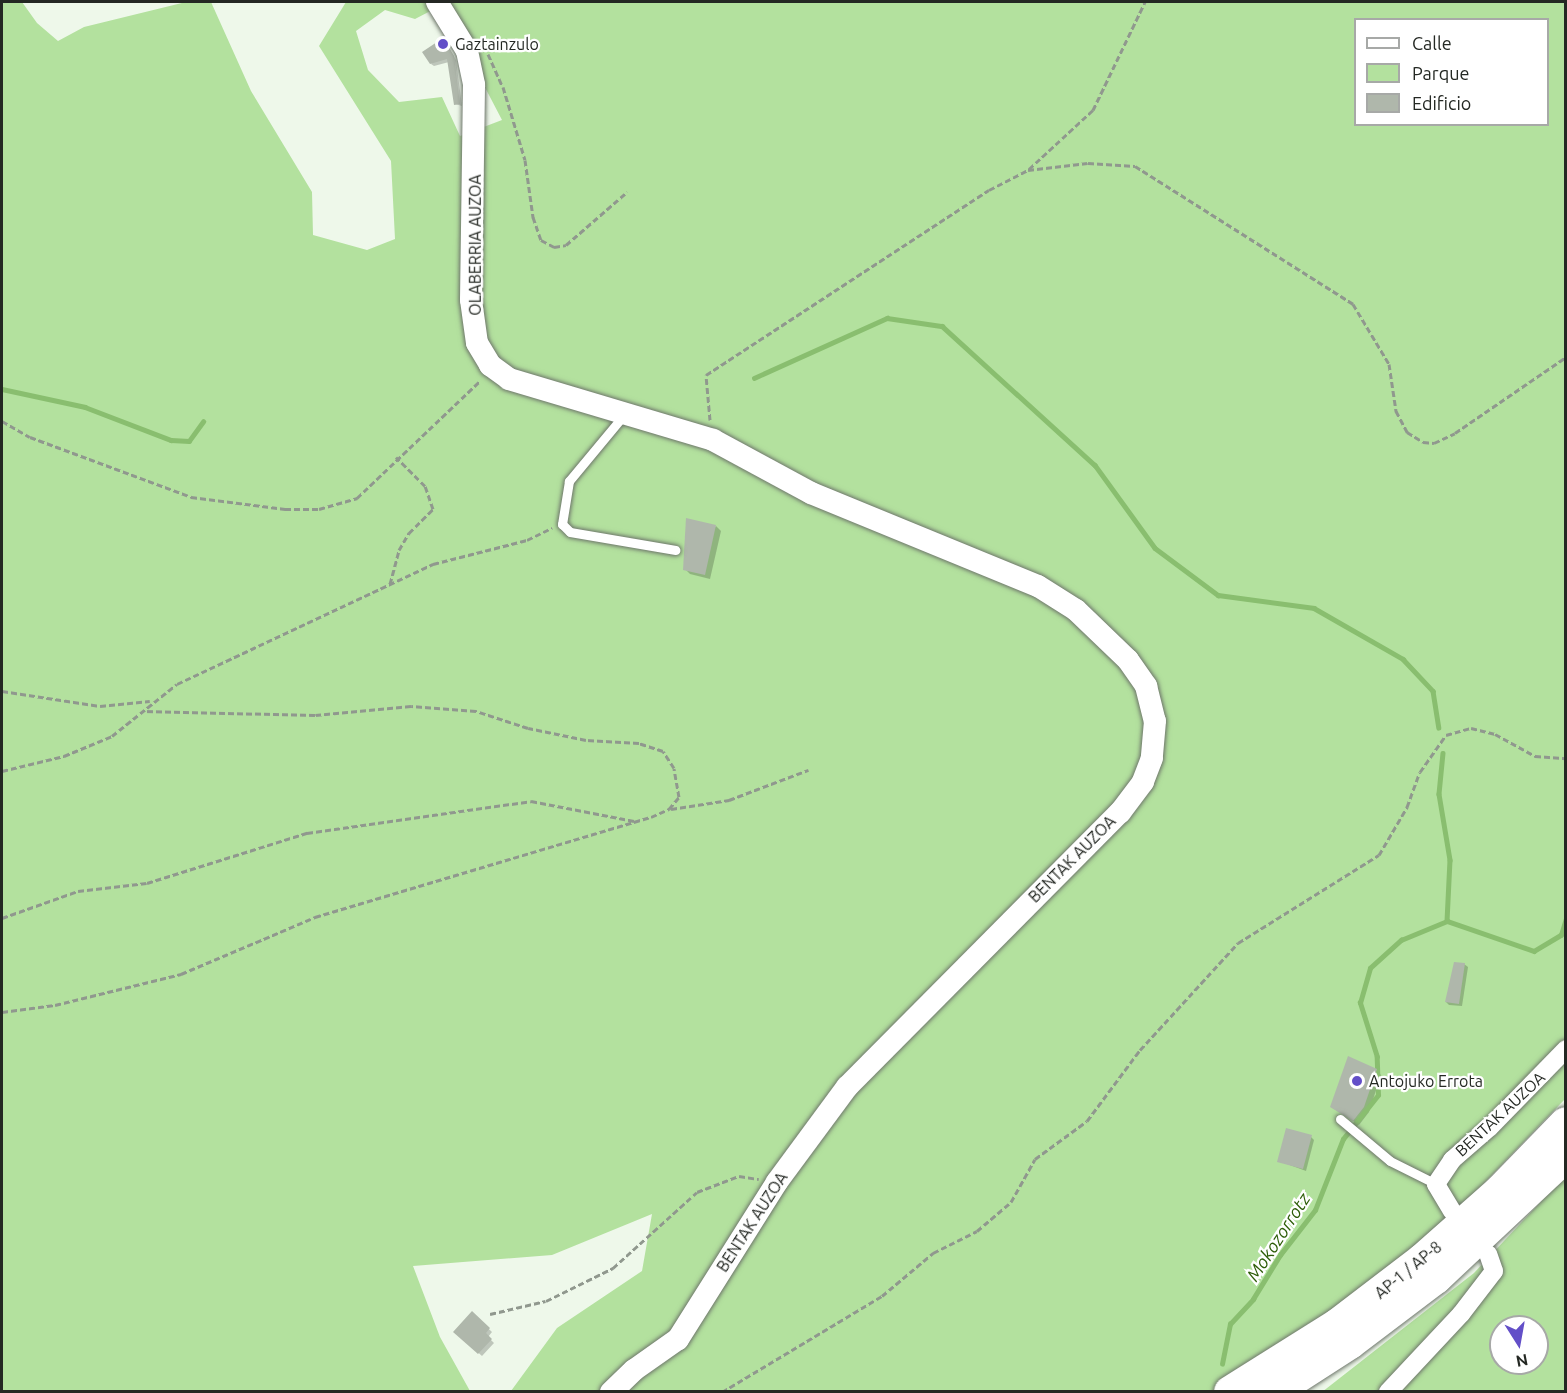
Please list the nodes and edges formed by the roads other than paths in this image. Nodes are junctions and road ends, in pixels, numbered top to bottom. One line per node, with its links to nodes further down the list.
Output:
1 (436, 2): 2 (street, OLABERRIA AUZOA)
2 (623, 416): 3 (lane); 11 (street, BENTAK AUZOA)
3 (675, 550)
4 (1566, 1049): 8 (street, BENTAK AUZOA)
5 (1340, 1119): 8 (lane)
6 (1566, 1123): 12 (highway, AP-1 / AP-8)
7 (1566, 1156): 13 (highway, AP-1 / AP-8)
8 (1436, 1184): 9 (street)
9 (1452, 1211)
10 (1488, 1254): 14 (street)
11 (611, 1392)
12 (1230, 1392)
13 (1274, 1392)
14 (1388, 1392)

